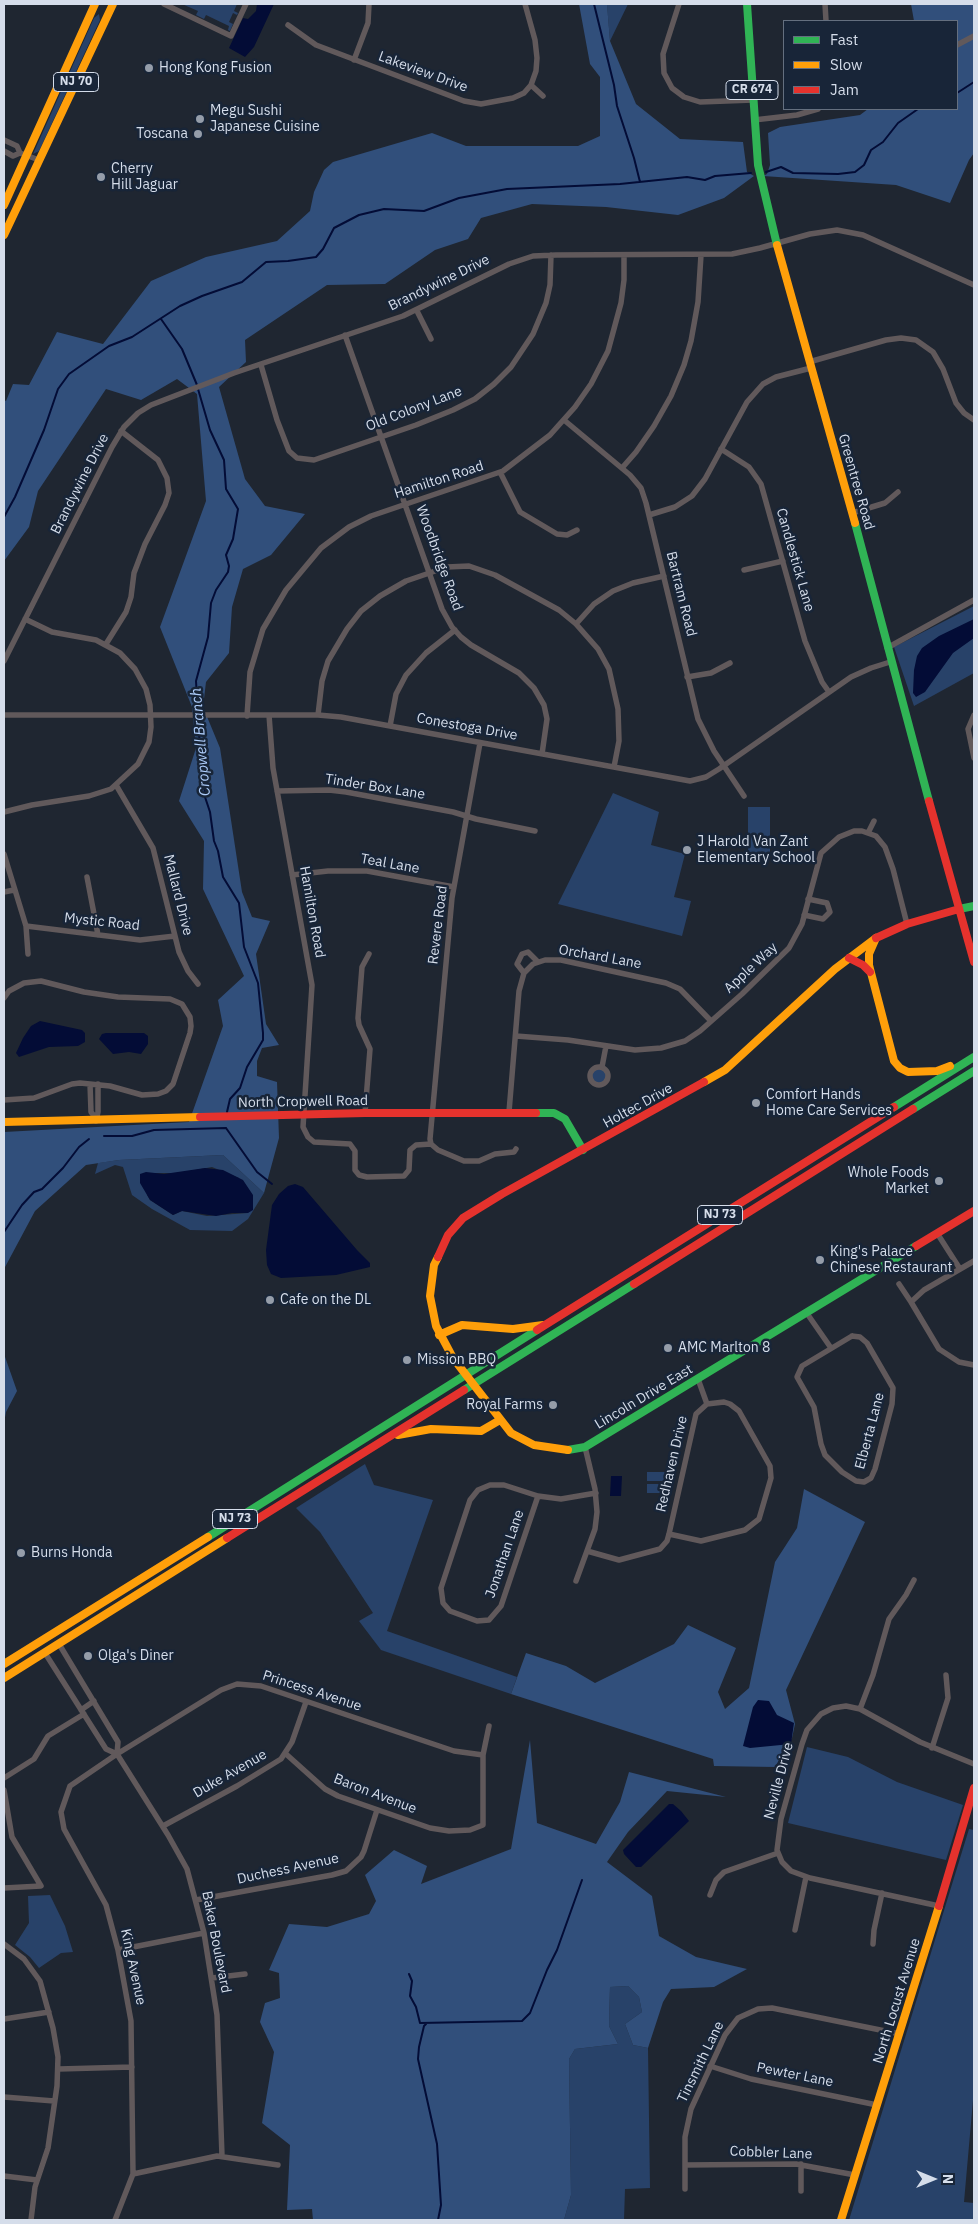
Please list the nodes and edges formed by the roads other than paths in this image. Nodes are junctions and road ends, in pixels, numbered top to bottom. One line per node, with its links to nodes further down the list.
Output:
1 (95, 4): 22 (main road, NJ 70)
2 (113, 4): 23 (main road, NJ 70)
3 (164, 4): 4 (street)
4 (246, 4)
5 (369, 4): 14 (street)
6 (525, 4): 15 (street)
7 (679, 4): 17 (street)
8 (747, 4): 17 (main road, Greentree Road / CR 674)
9 (825, 4): 10 (street)
10 (826, 20)
11 (288, 25): 14 (street, Lakeview Drive)
12 (974, 36): 13 (street)
13 (958, 44)
14 (354, 60): 15 (street, Lakeview Drive)
15 (531, 85): 16 (street)
16 (543, 96)
17 (753, 100): 19 (main road, Greentree Road / CR 674)
18 (814, 110): 19 (street)
19 (754, 120): 26 (main road, Greentree Road / CR 674)
20 (4, 140): 22 (street)
21 (4, 151): 22 (street)
22 (23, 154): 23 (street); 24 (main road, NJ 70)
23 (39, 160): 25 (main road, NJ 70)
24 (4, 205)
25 (4, 235)
26 (777, 243): 29 (street, Brandywine Drive); 30 (street, Brandywine Drive); 35 (main road, Greentree Road)
27 (624, 254): 28 (street, Brandywine Drive); 29 (street, Brandywine Drive); 36 (street, Hamilton Road)
28 (551, 255): 31 (street, Brandywine Drive); 39 (street, Old Colony Lane)
29 (701, 255): 41 (street)
30 (974, 285)
31 (417, 310): 32 (street, Brandywine Drive); 33 (street)
32 (346, 336): 34 (street, Brandywine Drive); 39 (street, Woodbridge Road)
33 (431, 339)
34 (261, 365): 38 (street, Brandywine Drive); 39 (street, Old Colony Lane)
35 (810, 365): 37 (street); 40 (street); 45 (main road, Greentree Road)
36 (564, 420): 41 (street, Bartram Road); 42 (street, Hamilton Road)
37 (974, 420)
38 (121, 431): 53 (street, Brandywine Drive); 56 (street)
39 (381, 436): 44 (street, Woodbridge Road)
40 (721, 449): 46 (street); 48 (street, Candlestick Lane)
41 (622, 468): 46 (street, Bartram Road)
42 (500, 472): 44 (street, Hamilton Road); 47 (street)
43 (898, 492): 45 (street)
44 (405, 503): 50 (street, Woodbridge Road); 68 (street, Hamilton Road)
45 (852, 513): 57 (main road, Greentree Road)
46 (649, 515): 51 (street, Bartram Road)
47 (577, 530)
48 (783, 561): 49 (street); 62 (street, Candlestick Lane)
49 (744, 570)
50 (429, 572): 54 (street); 55 (street, Woodbridge Road); 65 (street)
51 (664, 576): 54 (street); 61 (street, Bartram Road)
52 (974, 600): 57 (street)
53 (25, 619): 56 (street); 58 (street, Brandywine Drive)
54 (576, 624): 74 (street)
55 (455, 630): 69 (street); 71 (street, Woodbridge Road)
56 (106, 644): 67 (street)
57 (887, 648): 59 (main road, Greentree Road)
58 (4, 661)
59 (890, 662): 62 (street, Conestoga Drive); 91 (main road, Greentree Road)
60 (730, 663): 61 (street)
61 (687, 677): 73 (street, Bartram Road)
62 (829, 692): 73 (street, Conestoga Drive)
63 (4, 715): 67 (street, Conestoga Drive)
64 (269, 715): 65 (street, Conestoga Drive); 68 (street, Conestoga Drive); 76 (street, Hamilton Road)
65 (318, 715): 69 (street, Conestoga Drive)
66 (974, 715): 72 (street)
67 (150, 716): 68 (street, Conestoga Drive); 75 (street)
68 (247, 716)
69 (390, 726): 70 (street, Conestoga Drive)
70 (480, 743): 71 (street, Conestoga Drive); 79 (street, Revere Road)
71 (542, 754): 74 (street, Conestoga Drive)
72 (974, 758)
73 (724, 766): 74 (street, Conestoga Drive); 77 (street, Bartram Road)
74 (614, 767)
75 (116, 785): 78 (street); 96 (street, Mallard Drive)
76 (277, 791): 79 (street, Tinder Box Lane); 84 (street, Hamilton Road)
77 (744, 796)
78 (4, 812)
79 (467, 817): 81 (street, Tinder Box Lane); 86 (street, Revere Road)
80 (874, 821): 82 (street)
81 (535, 831)
82 (868, 833): 89 (street, Apple Way); 93 (street)
83 (4, 854): 87 (street)
84 (292, 875): 86 (street, Teal Lane); 120 (street, Hamilton Road)
85 (87, 878): 95 (street)
86 (454, 887): 117 (street, Revere Road)
87 (14, 890): 88 (street); 94 (street)
88 (4, 892)
89 (808, 899): 92 (street, Apple Way); 92 (street)
90 (974, 906): 91 (main road, Holtec Drive)
91 (959, 909): 93 (main road, Holtec Drive); 102 (main road, Greentree Road)
92 (804, 915): 107 (street, Apple Way)
93 (907, 924): 97 (main road, Holtec Drive)
94 (26, 926): 95 (street, Mystic Road); 98 (street)
95 (98, 935): 96 (street, Mystic Road)
96 (175, 936): 105 (street, Mallard Drive)
97 (876, 938): 100 (main road, Holtec Drive); 104 (main road)
98 (28, 954)
99 (369, 954): 119 (street)
100 (849, 958): 104 (main road); 125 (main road, Holtec Drive)
101 (538, 962): 103 (street, Orchard Lane); 103 (street); 107 (street, Orchard Lane)
102 (974, 962)
103 (524, 973): 108 (street)
104 (870, 973): 111 (main road)
105 (198, 984)
106 (4, 998): 115 (street)
107 (711, 1021): 109 (street, Apple Way)
108 (516, 1036): 109 (street, Apple Way); 118 (street)
109 (606, 1046): 112 (street)
110 (974, 1057): 111 (main road, NJ 73)
111 (965, 1062): 133 (main road, NJ 73)
112 (602, 1067)
113 (974, 1071): 139 (main road, NJ 73)
114 (90, 1084): 115 (street); 116 (street); 121 (street)
115 (98, 1084): 121 (street)
116 (4, 1100)
117 (433, 1112): 118 (main road, North Cropwell Road); 119 (main road, North Cropwell Road); 123 (street, Revere Road)
118 (509, 1112): 125 (main road, North Cropwell Road)
119 (365, 1113): 120 (main road, North Cropwell Road)
120 (304, 1114): 121 (main road, North Cropwell Road); 123 (street, Hamilton Road)
121 (96, 1119): 122 (main road, North Cropwell Road)
122 (4, 1122)
123 (431, 1144): 124 (street)
124 (516, 1149)
125 (583, 1150): 134 (main road, Holtec Drive)
126 (974, 1211): 127 (main road, Lincoln Drive East)
127 (937, 1233): 129 (street); 132 (main road, Lincoln Drive East)
128 (974, 1261): 129 (street)
129 (960, 1269): 131 (street)
130 (899, 1284): 131 (street)
131 (911, 1302): 136 (street)
132 (806, 1312): 135 (street); 138 (main road, Lincoln Drive East)
133 (546, 1324): 134 (main road); 137 (main road, NJ 73)
134 (439, 1335): 137 (main road, Holtec Drive)
135 (830, 1348): 135 (street, Elberta Lane)
136 (974, 1365)
137 (466, 1374): 139 (main road, Lincoln Drive East); 150 (main road, NJ 73)
138 (698, 1379): 140 (street); 143 (main road, Lincoln Drive East)
139 (473, 1384): 141 (main road, Lincoln Drive East); 142 (main road, NJ 73)
140 (707, 1404): 146 (street, Redhaven Drive); 146 (street, Redhaven Drive)
141 (500, 1420): 142 (main road); 143 (main road, Lincoln Drive East)
142 (372, 1447): 151 (main road, NJ 73)
143 (585, 1447): 144 (street)
144 (596, 1494): 145 (street, Jonathan Lane); 147 (street)
145 (538, 1496): 145 (street, Jonathan Lane)
146 (669, 1534): 147 (street, Redhaven Drive)
147 (587, 1551): 149 (street)
148 (914, 1580): 158 (street)
149 (576, 1581)
150 (91, 1609): 152 (main road); 153 (main road, NJ 73)
151 (59, 1644): 152 (main road, NJ 73); 156 (street, Baker Boulevard)
152 (45, 1653): 155 (main road, NJ 73); 159 (street, Baker Boulevard)
153 (4, 1664)
154 (946, 1674): 161 (street)
155 (4, 1678)
156 (94, 1702): 159 (street); 162 (street, Baker Boulevard)
157 (306, 1702): 162 (street, Princess Avenue); 163 (street, Duke Avenue); 164 (street, Princess Avenue)
158 (860, 1709): 161 (street, Neville Drive); 171 (street, Neville Drive)
159 (82, 1712): 162 (street, Baker Boulevard); 166 (street)
160 (489, 1726): 164 (street)
161 (932, 1748): 165 (street, Neville Drive)
162 (117, 1754): 170 (street, Baker Boulevard); 182 (street, King Avenue)
163 (286, 1754): 169 (street, Baron Avenue); 170 (street, Duke Avenue)
164 (483, 1755): 169 (street, Baron Avenue)
165 (974, 1764)
166 (4, 1778)
167 (4, 1790): 173 (street)
168 (974, 1793): 177 (main road, North Locust Avenue)
169 (377, 1810): 176 (street, Duchess Avenue)
170 (163, 1826): 176 (street, Baker Boulevard)
171 (778, 1853): 172 (street); 175 (street)
172 (806, 1877): 174 (street); 178 (street)
173 (4, 1888)
174 (882, 1893): 177 (street); 180 (street)
175 (710, 1895)
176 (196, 1900): 179 (street, Baker Boulevard)
177 (939, 1906): 187 (main road, North Locust Avenue)
178 (795, 1930)
179 (204, 1933): 182 (street); 184 (street, Baker Boulevard)
180 (873, 1944)
181 (6, 1945): 185 (street)
182 (118, 1950): 189 (street, King Avenue)
183 (244, 1974): 184 (street)
184 (212, 1978): 194 (street, Baker Boulevard)
185 (48, 2012): 186 (street); 190 (street)
186 (4, 2019)
187 (900, 2034): 188 (street, Tinsmith Lane); 193 (main road, North Locust Avenue)
188 (710, 2066): 193 (street, Pewter Lane); 197 (street, Tinsmith Lane)
189 (132, 2067): 190 (street); 198 (street, King Avenue)
190 (59, 2069): 192 (street)
191 (4, 2097): 192 (street)
192 (54, 2101): 201 (street)
193 (877, 2105): 199 (main road, North Locust Avenue)
194 (222, 2156): 196 (street); 198 (street)
195 (801, 2164): 197 (street, Cobbler Lane); 199 (street, Cobbler Lane); 203 (street)
196 (278, 2165)
197 (686, 2165): 202 (street, Tinsmith Lane)
198 (133, 2174): 205 (street, King Avenue)
199 (855, 2175): 206 (main road, North Locust Avenue)
200 (4, 2176): 201 (street)
201 (37, 2180): 204 (street)
202 (685, 2189)
203 (802, 2191)
204 (32, 2220)
205 (115, 2220)
206 (841, 2220)

